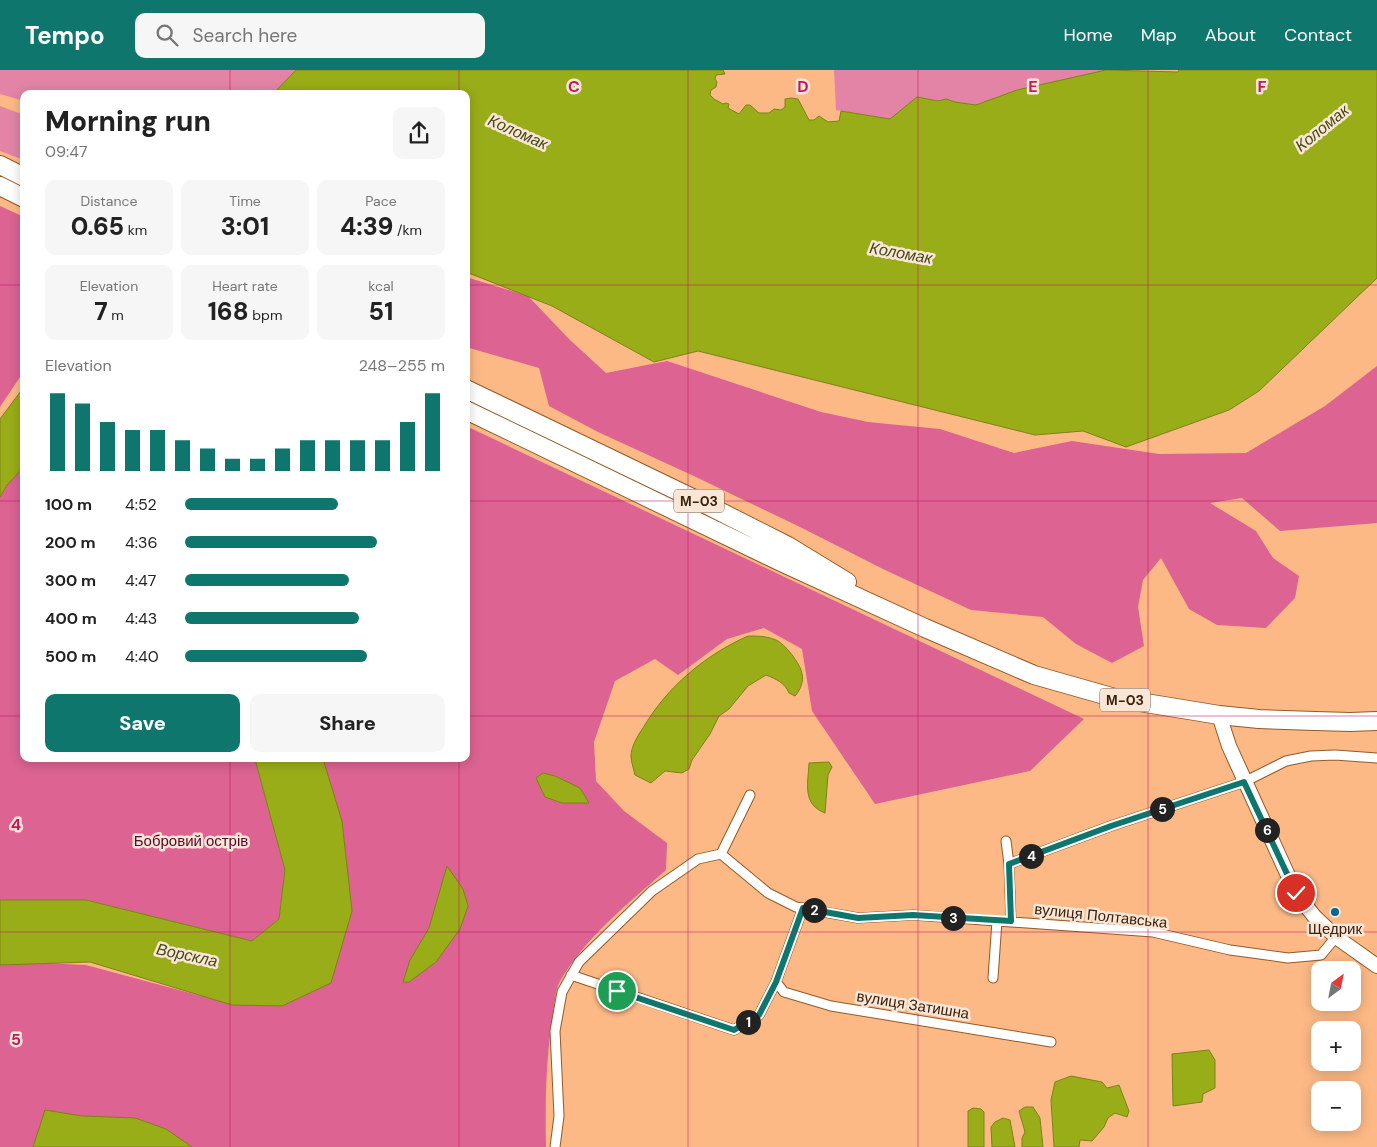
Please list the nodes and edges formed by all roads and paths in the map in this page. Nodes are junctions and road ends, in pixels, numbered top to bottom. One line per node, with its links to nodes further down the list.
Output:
1 (0, 165): 2 (highway)
2 (20, 175)
3 (0, 186): 4 (highway)
4 (20, 196)
5 (470, 391): 7 (highway, М-03)
6 (470, 412): 7 (highway, М-03)
7 (925, 628): 8 (highway, М-03)
8 (1219, 715): 9 (highway, М-03); 11 (street)
9 (1377, 721)
10 (1377, 758): 11 (street)
11 (1244, 782): 15 (street); 19 (street)
12 (750, 795): 14 (street)
13 (1006, 841): 15 (street)
14 (721, 854): 16 (street, вулиця Полтавська); 21 (street)
15 (1009, 864): 18 (street)
16 (803, 908): 17 (street, вулиця Полтавська); 23 (street)
17 (997, 921): 18 (street, вулиця Полтавська); 22 (street)
18 (1011, 921): 19 (street, вулиця Полтавська)
19 (1336, 937): 20 (street)
20 (1377, 966)
21 (571, 975): 23 (street); 25 (street)
22 (993, 978)
23 (776, 982): 24 (street, вулиця Затишна)
24 (1051, 1042)
25 (555, 1147)

